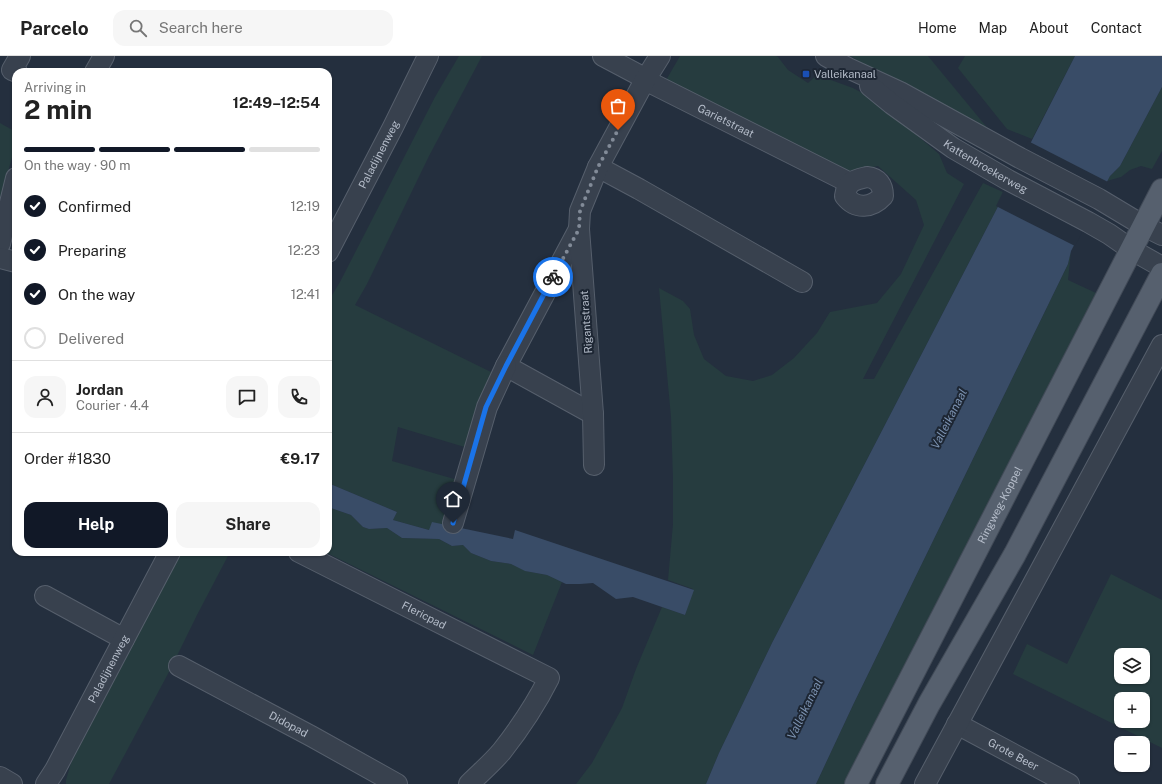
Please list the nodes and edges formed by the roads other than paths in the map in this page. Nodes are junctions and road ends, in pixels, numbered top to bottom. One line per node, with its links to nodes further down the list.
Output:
1 (20, 56): 7 (street)
2 (104, 56): 8 (street)
3 (428, 56): 18 (street, Paladijnenweg)
4 (603, 56): 10 (street, Garietstraat)
5 (660, 56): 10 (street, Rigantstraat)
6 (826, 56): 9 (street, Kattenbroekerweg)
7 (13, 68)
8 (97, 68)
9 (848, 68): 16 (street, Kattenbroekerweg); 19 (street, Kattenbroekerweg)
10 (645, 80): 11 (street, Rigantstraat); 12 (street, Garietstraat)
11 (598, 167): 15 (street, Rigantstraat); 24 (street)
12 (850, 182)
13 (1162, 190): 16 (main road, Ringweg-Koppel)
14 (12, 194): 17 (street)
15 (579, 229): 26 (street, Rigantstraat); 27 (street, Rigantstraat)
16 (1153, 230): 19 (main road, Ringweg-Koppel)
17 (0, 244)
18 (332, 244)
19 (1132, 250): 22 (street, Kattenbroekerweg); 41 (main road, Ringweg-Koppel)
20 (0, 258): 21 (street)
21 (12, 261)
22 (1162, 267)
23 (1162, 274): 42 (main road)
24 (802, 282)
25 (1162, 344): 35 (street)
26 (506, 366): 27 (street); 29 (street, Rigantstraat)
27 (593, 414): 28 (street, Rigantstraat)
28 (594, 465)
29 (453, 523)
30 (168, 556): 33 (street, Paladijnenweg)
31 (307, 556): 40 (street, Flericpad)
32 (45, 596): 33 (street)
33 (124, 639): 38 (street, Paladijnenweg)
34 (179, 666): 39 (street, Didopad)
35 (957, 724): 43 (street); 44 (street, Grote Beer)
36 (0, 777): 37 (street)
37 (12, 784)
38 (46, 784)
39 (397, 784)
40 (469, 784)
41 (856, 784)
42 (887, 784)
43 (925, 784)
44 (1069, 784)

